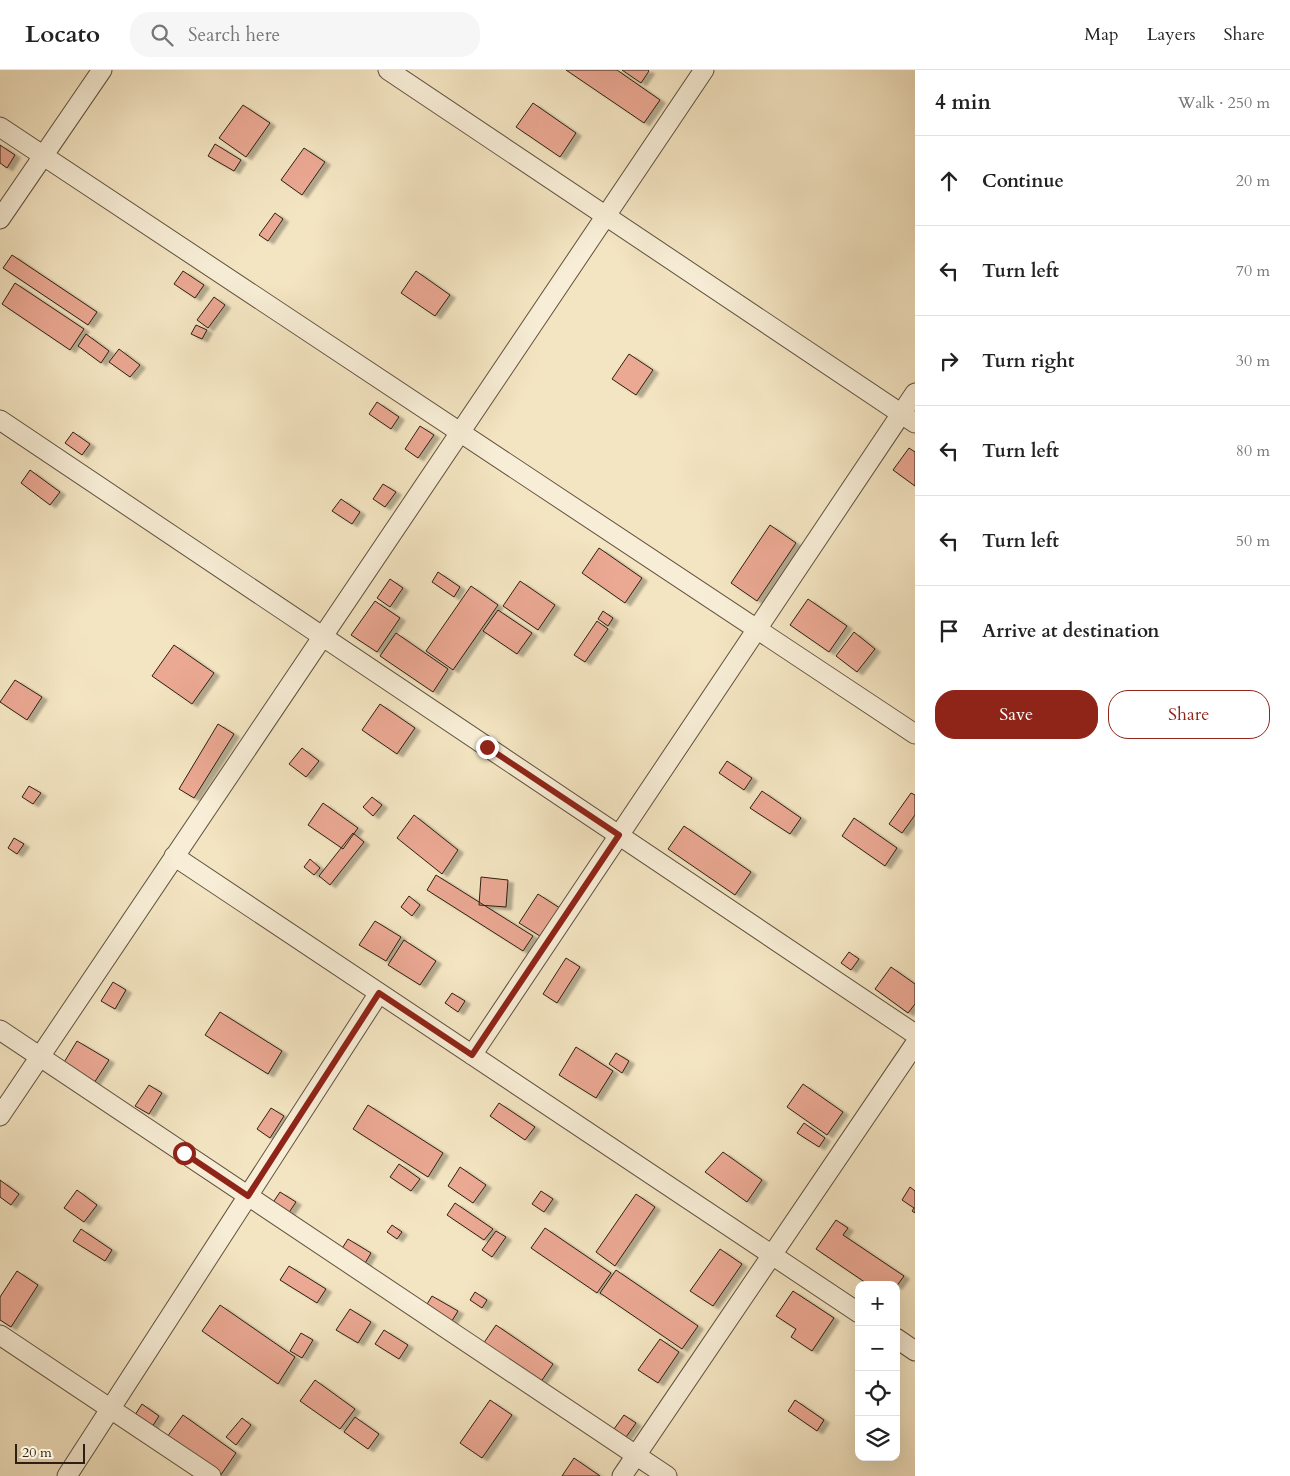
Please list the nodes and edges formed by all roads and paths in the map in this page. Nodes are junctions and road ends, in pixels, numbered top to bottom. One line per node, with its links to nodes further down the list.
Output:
1 (102, 70): 5 (street)
2 (388, 70): 6 (street)
3 (704, 70): 6 (street)
4 (0, 127): 5 (street)
5 (43, 156): 7 (street); 11 (street)
6 (606, 216): 9 (street); 11 (street)
7 (0, 219)
8 (915, 393): 9 (street)
9 (908, 419): 12 (street)
10 (0, 420): 13 (street)
11 (460, 432): 12 (street); 13 (street)
12 (757, 629): 14 (street); 15 (street)
13 (323, 636): 15 (street); 16 (street)
14 (915, 734)
15 (619, 835): 19 (street); 21 (street)
16 (174, 856): 17 (street); 22 (street)
17 (379, 993): 21 (street); 24 (street)
18 (0, 1030): 22 (street)
19 (915, 1034)
20 (915, 1044): 25 (street)
21 (472, 1055): 25 (street)
22 (40, 1057): 23 (street); 24 (street)
23 (0, 1116)
24 (248, 1196): 30 (street); 31 (street)
25 (772, 1255): 26 (street); 31 (street)
26 (855, 1310)
27 (0, 1335): 30 (street)
28 (900, 1341): 29 (street)
29 (915, 1351)
30 (111, 1409): 32 (street); 33 (street)
31 (636, 1455): 34 (street); 35 (street)
32 (67, 1476)
33 (211, 1476)
34 (622, 1476)
35 (668, 1476)

